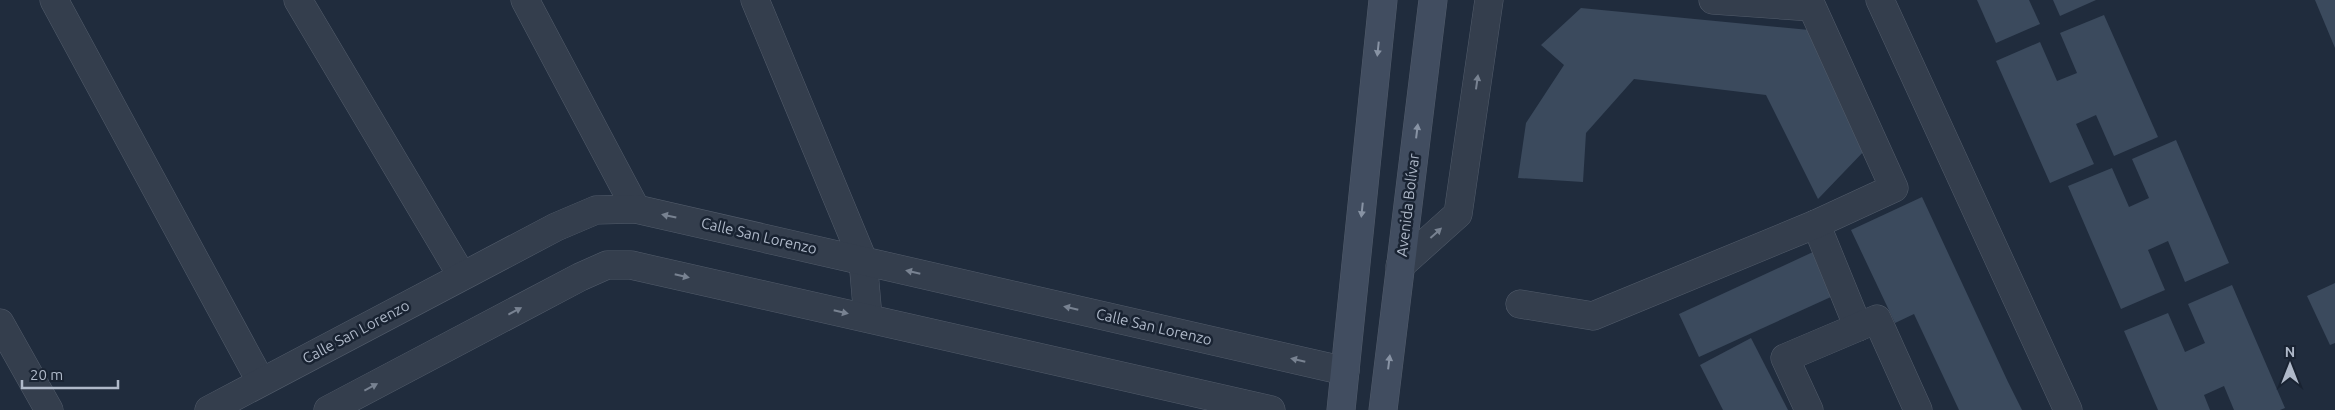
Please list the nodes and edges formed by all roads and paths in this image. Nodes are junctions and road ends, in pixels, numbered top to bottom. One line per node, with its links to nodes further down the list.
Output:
1 (54, 0): 20 (street)
2 (298, 0): 14 (street)
3 (525, 0): 10 (street)
4 (755, 0): 12 (street)
5 (1383, 0): 19 (street, one-way to 19)
6 (1433, 0): 13 (street, Avenida Bolívar, one-way to 6)
7 (1489, 0): 13 (street, one-way to 7)
8 (1714, 0): 11 (street)
9 (1880, 0): 29 (street)
10 (636, 209): 12 (street, Calle San Lorenzo, one-way to 10); 14 (street, Calle San Lorenzo)
11 (1816, 224): 15 (street); 18 (street)
12 (862, 260): 16 (street); 19 (street, Calle San Lorenzo, one-way to 12)
13 (1400, 266): 26 (street, Avenida Bolívar, one-way to 13)
14 (462, 276): 20 (street, Calle San Lorenzo)
15 (1520, 304)
16 (868, 318): 23 (street, one-way to 16); 24 (street)
17 (0, 323): 21 (street)
18 (1858, 327): 27 (street); 28 (street)
19 (1345, 371): 25 (street)
20 (261, 382): 22 (street, Calle San Lorenzo)
21 (49, 410)
22 (209, 410)
23 (328, 410)
24 (1271, 410)
25 (1341, 410)
26 (1383, 410)
27 (1809, 410)
28 (1918, 410)
29 (2068, 410)

